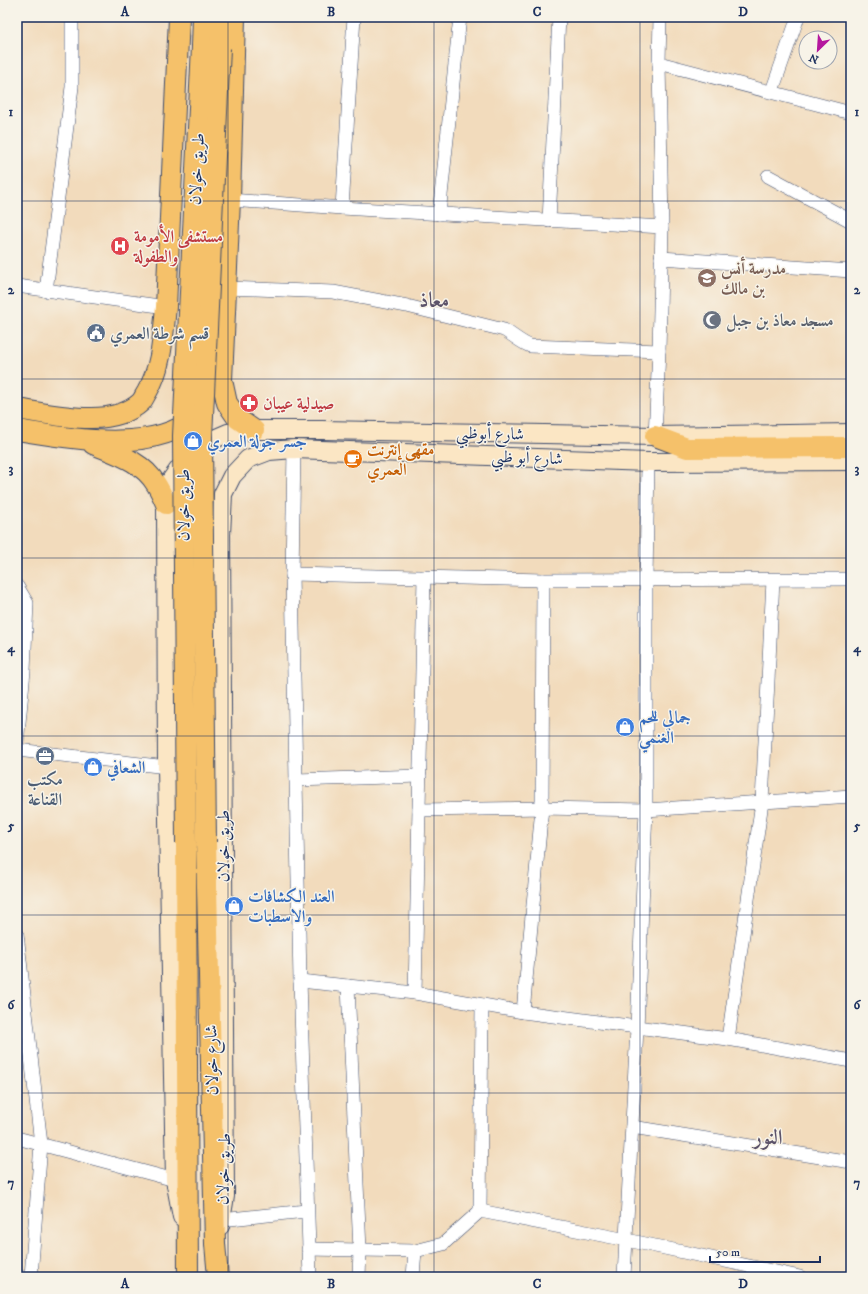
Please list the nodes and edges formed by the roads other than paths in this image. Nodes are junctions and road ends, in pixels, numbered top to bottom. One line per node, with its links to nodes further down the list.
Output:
1 (72, 17): 26 (street)
2 (180, 17): 27 (main road, طريق خولان)
3 (202, 17): 11 (main road)
4 (221, 17): 11 (main road)
5 (235, 17): 16 (main road, طريق خولان)
6 (354, 17): 17 (street)
7 (460, 17): 18 (street)
8 (559, 17): 20 (street)
9 (660, 17): 12 (street)
10 (798, 17): 13 (street)
11 (211, 47): 65 (main road, طريق خولان, bridge); 66 (main road, طريق خولان, bridge)
12 (659, 63): 13 (street); 21 (street)
13 (772, 92): 14 (street)
14 (851, 113)
15 (768, 176): 19 (street)
16 (230, 200): 17 (street); 25 (main road, طريق خولان)
17 (342, 208): 18 (street)
18 (439, 214): 20 (street)
19 (851, 220)
20 (549, 221): 21 (street)
21 (662, 227): 22 (street)
22 (661, 258): 23 (street); 29 (street)
23 (850, 269)
24 (17, 286): 26 (street)
25 (226, 288): 28 (main road, طريق خولان); 29 (street)
26 (46, 291): 27 (street)
27 (165, 313): 28 (main road); 31 (main road, طريق خولان)
28 (224, 321): 30 (main road, طريق خولان)
29 (659, 351): 36 (street)
30 (222, 380): 33 (main road); 37 (main road)
31 (17, 409)
32 (17, 430): 37 (main road)
33 (254, 430): 34 (main road, شارع أبوظبي); 44 (main road, طريق خولان)
34 (321, 430): 36 (main road, شارع أبوظبي); 40 (main road)
35 (851, 433): 36 (main road, شارع أبوظبي)
36 (655, 436): 38 (main road)
37 (82, 440): 44 (main road)
38 (851, 447)
39 (294, 449): 40 (main road, شارع أبو ظبي); 43 (main road, شارع أبو ظبي); 47 (street)
40 (321, 449): 42 (main road, شارع أبو ظبي)
41 (851, 461): 42 (main road, شارع أبو ظبي)
42 (648, 462): 51 (street)
43 (223, 494): 46 (main road, طريق خولان)
44 (166, 504): 45 (main road, طريق خولان)
45 (166, 533): 46 (main road); 57 (main road, طريق خولان)
46 (220, 535): 84 (main road, طريق خولان)
47 (292, 574): 48 (street); 59 (street)
48 (424, 577): 50 (street); 58 (street)
49 (851, 579): 52 (street)
50 (543, 580): 51 (street); 62 (street)
51 (646, 580): 52 (street); 64 (street)
52 (773, 580): 61 (street)
53 (17, 586): 54 (street)
54 (20, 671): 55 (street)
55 (17, 743)
56 (17, 750): 57 (street)
57 (168, 767): 81 (main road, طريق خولان)
58 (420, 776): 59 (street); 63 (street)
59 (296, 780): 68 (street)
60 (851, 796): 61 (street)
61 (762, 802): 64 (street); 75 (street)
62 (542, 808): 63 (street); 64 (street); 72 (street)
63 (419, 810): 70 (street)
64 (646, 810): 73 (street)
65 (206, 842): 87 (main road, شارع خولان)
66 (186, 843): 86 (main road, شارع خولان)
67 (17, 934): 74 (street)
68 (300, 981): 69 (street); 82 (street)
69 (348, 986): 70 (street); 89 (street)
70 (415, 993): 71 (street)
71 (482, 1005): 72 (street); 83 (street)
72 (523, 1012): 73 (street)
73 (637, 1028): 75 (street); 77 (street)
74 (23, 1038): 79 (street)
75 (728, 1039): 76 (street)
76 (851, 1061)
77 (632, 1127): 80 (street); 85 (street)
78 (17, 1138): 79 (street)
79 (41, 1144): 81 (street); 94 (street)
80 (851, 1162)
81 (175, 1180): 86 (main road, طريق خولان)
82 (306, 1211): 84 (street); 88 (street)
83 (480, 1211): 85 (street); 90 (street)
84 (221, 1220): 87 (main road, طريق خولان)
85 (627, 1240): 91 (street); 100 (street)
86 (187, 1244): 95 (main road, شارع خولان)
87 (215, 1244): 96 (main road, شارع خولان)
88 (308, 1250): 89 (street); 97 (street)
89 (360, 1250): 90 (street); 98 (street)
90 (415, 1251): 99 (street)
91 (766, 1273): 101 (street)
92 (17, 1276): 93 (street)
93 (21, 1277)
94 (31, 1277)
95 (188, 1277)
96 (218, 1277)
97 (310, 1277)
98 (360, 1277)
99 (413, 1277)
100 (624, 1277)
101 (800, 1277)

